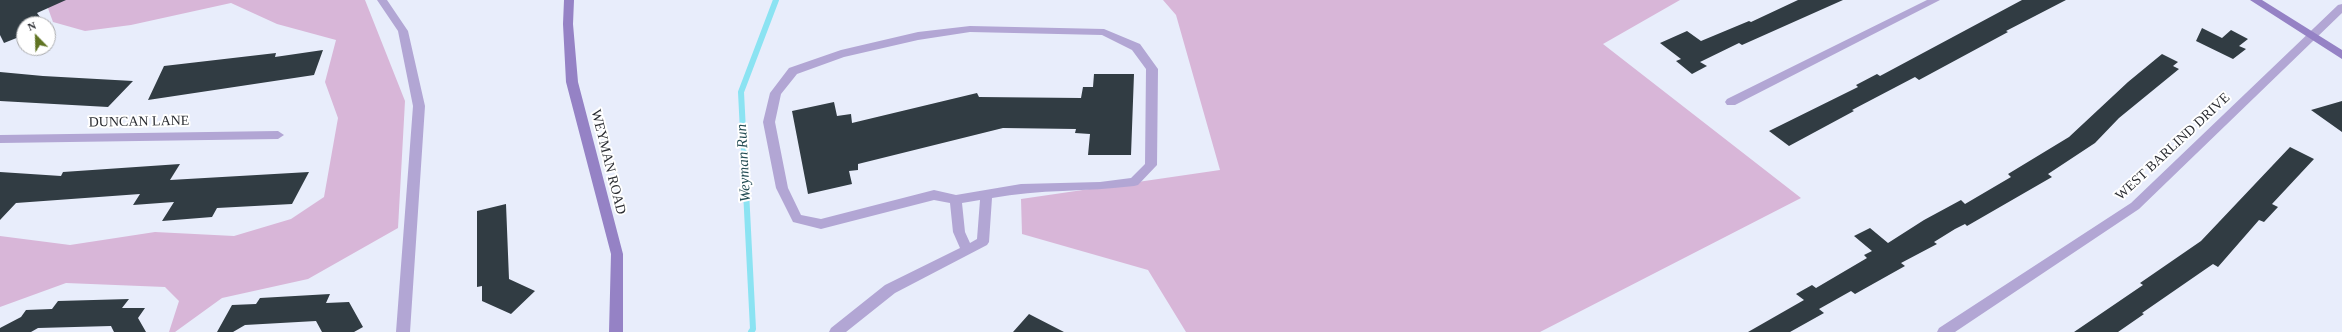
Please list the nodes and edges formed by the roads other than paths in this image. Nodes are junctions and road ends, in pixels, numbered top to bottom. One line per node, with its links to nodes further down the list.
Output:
1 (382, 0): 14 (street)
2 (569, 0): 15 (street, WEYMAN ROAD)
3 (1935, 0): 8 (street)
4 (2256, 0): 6 (street)
5 (2342, 7): 6 (street, WEST BARLIND DRIVE)
6 (2311, 35): 7 (street); 17 (street, WEST BARLIND DRIVE)
7 (2342, 55)
8 (1732, 102)
9 (278, 135): 10 (street, DUNCAN LANE)
10 (0, 139)
11 (986, 195): 12 (street); 12 (street); 13 (street)
12 (956, 200): 13 (street)
13 (968, 251): 16 (street)
14 (403, 332)
15 (616, 332)
16 (836, 332)
17 (1944, 332)

